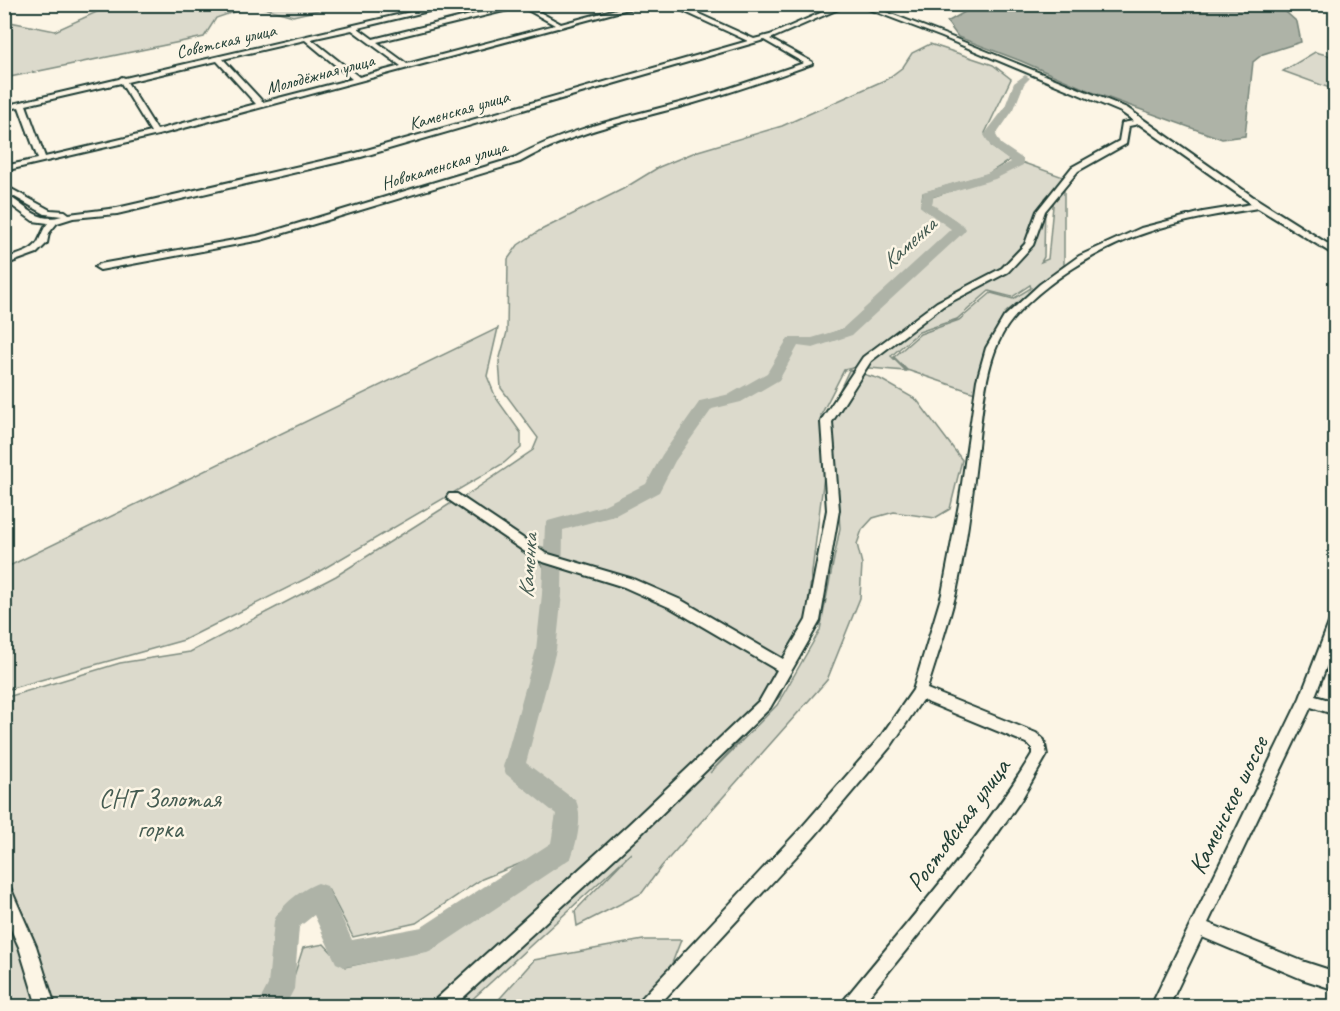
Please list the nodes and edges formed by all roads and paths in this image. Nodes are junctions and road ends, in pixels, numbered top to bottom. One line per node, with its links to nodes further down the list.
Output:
1 (455, 4): 7 (street, Советская улица)
2 (644, 4): 6 (street, Молодёжная улица)
3 (671, 4): 10 (street)
4 (847, 4): 9 (street, Каменская улица)
5 (858, 4): 19 (street)
6 (559, 26): 11 (street); 13 (street, Молодёжная улица)
7 (354, 28): 8 (street, Советская улица); 11 (street)
8 (306, 38): 12 (street, Советская улица); 15 (street)
9 (764, 38): 10 (street, Каменская улица); 30 (street, Новокаменская улица)
10 (753, 41): 26 (street, Каменская улица)
11 (371, 42): 13 (street)
12 (218, 58): 14 (street, Советская улица); 17 (street)
13 (406, 67): 15 (street, Молодёжная улица)
14 (122, 79): 16 (street, Советская улица); 20 (street)
15 (357, 79): 17 (street, Молодёжная улица)
16 (21, 104): 18 (street, Советская улица); 21 (street)
17 (261, 105): 20 (street, Молодёжная улица)
18 (4, 108)
19 (1141, 121): 25 (street); 33 (street)
20 (154, 133): 21 (street, Молодёжная улица)
21 (42, 160): 22 (street, Молодёжная улица)
22 (4, 170)
23 (4, 187): 26 (street)
24 (4, 196): 27 (street)
25 (1259, 205): 28 (street); 34 (street)
26 (72, 216): 27 (street)
27 (54, 221): 29 (street)
28 (1335, 253)
29 (4, 262)
30 (100, 267)
31 (453, 497): 33 (street)
32 (1335, 623): 35 (street, Каменское шоссе)
33 (786, 668): 41 (street)
34 (919, 692): 42 (street); 43 (street, Ростовская улица)
35 (1307, 699): 36 (street); 38 (street, Каменское шоссе)
36 (1335, 709)
37 (4, 893): 40 (street)
38 (1197, 927): 39 (street); 44 (street, Каменское шоссе)
39 (1335, 981)
40 (46, 1006)
41 (441, 1006)
42 (646, 1006)
43 (850, 1006)
44 (1160, 1006)

